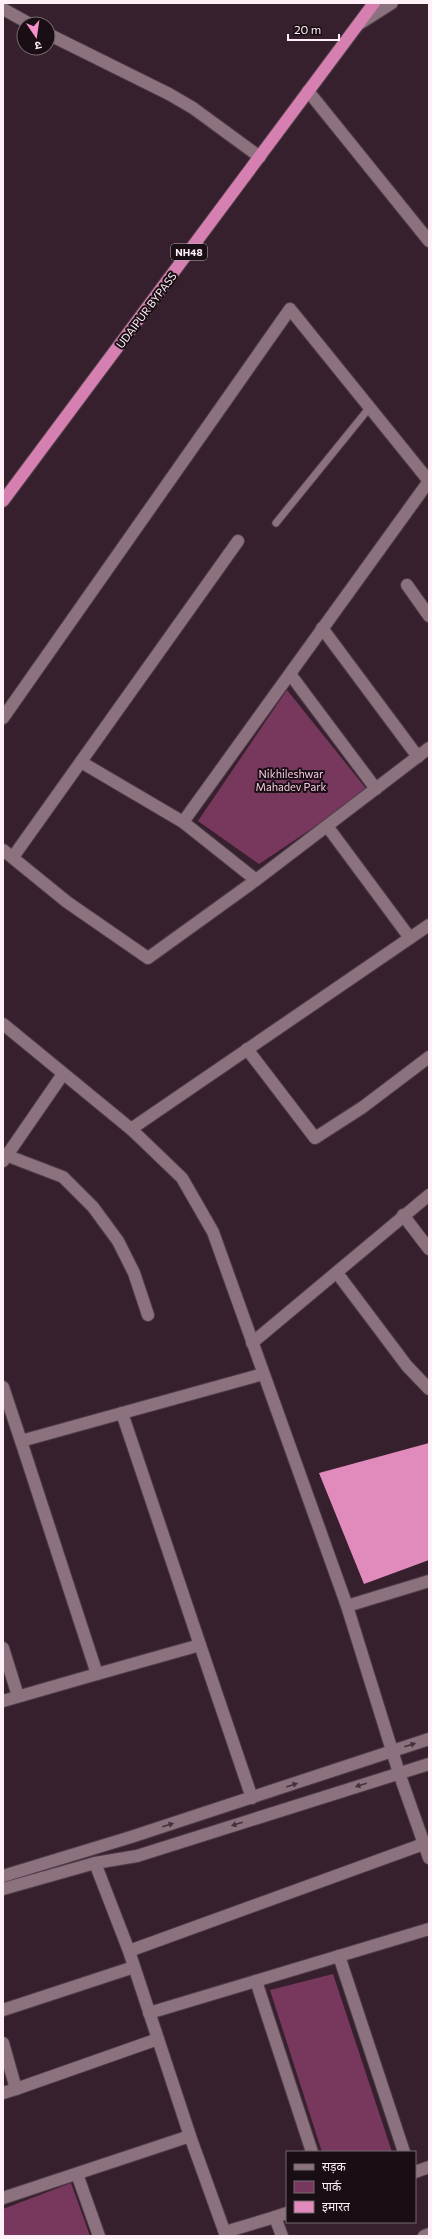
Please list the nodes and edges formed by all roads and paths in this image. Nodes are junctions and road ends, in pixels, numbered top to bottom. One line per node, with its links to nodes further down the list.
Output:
1 (374, 3): 5 (highway, UDAIPUR BYPASS / NH48)
2 (392, 3): 5 (street)
3 (3, 9): 4 (street)
4 (16, 16)
5 (358, 25): 7 (highway, UDAIPUR BYPASS / NH48)
6 (56, 38): 8 (street)
7 (308, 92): 8 (highway, UDAIPUR BYPASS / NH48); 9 (street)
8 (260, 157): 12 (highway, UDAIPUR BYPASS / NH48)
9 (429, 241)
10 (370, 407): 11 (street); 13 (lane); 19 (street)
11 (429, 481): 17 (street)
12 (3, 501)
13 (276, 523)
14 (238, 541): 22 (street)
15 (408, 585): 16 (street)
16 (429, 616)
17 (322, 628): 18 (street); 21 (street)
18 (290, 674): 23 (street); 24 (street)
19 (3, 718)
20 (429, 748): 21 (street)
21 (418, 757): 23 (street)
22 (81, 762): 24 (street); 27 (street)
23 (376, 789): 25 (street)
24 (183, 822): 28 (street)
25 (327, 826): 28 (street); 30 (street)
26 (3, 850): 27 (street)
27 (13, 857): 28 (street)
28 (256, 880)
29 (429, 925): 30 (street)
30 (410, 938): 32 (street)
31 (3, 1024): 34 (street)
32 (247, 1050): 33 (street); 35 (street)
33 (429, 1057)
34 (64, 1074): 35 (street); 36 (street)
35 (131, 1129): 42 (street)
36 (4, 1158): 41 (street)
37 (429, 1196): 38 (street)
38 (403, 1215): 39 (street); 40 (street)
39 (429, 1249)
40 (337, 1273): 42 (street); 45 (street)
41 (148, 1315)
42 (252, 1343): 43 (street)
43 (263, 1374): 46 (street); 49 (street)
44 (3, 1386): 47 (street)
45 (429, 1389)
46 (122, 1413): 47 (street); 50 (street)
47 (21, 1441): 52 (street)
48 (429, 1581): 49 (street)
49 (347, 1606): 56 (street)
50 (200, 1644): 52 (street); 59 (street)
51 (3, 1648): 53 (street)
52 (97, 1674): 53 (street)
53 (18, 1696): 54 (street)
54 (3, 1701)
55 (429, 1739): 56 (street, one-way to 55)
56 (390, 1751): 58 (street); 59 (street, one-way to 56)
57 (429, 1764): 58 (street)
58 (398, 1773): 60 (street); 62 (street, one-way to 62)
59 (252, 1798): 63 (street, one-way to 59)
60 (426, 1844): 61 (street); 66 (street)
61 (429, 1858)
62 (95, 1862): 64 (street); 66 (street)
63 (3, 1876)
64 (3, 1889)
65 (429, 1929): 67 (street)
66 (128, 1951): 68 (street)
67 (339, 1956): 69 (street); 78 (street)
68 (134, 1967): 70 (street); 71 (street)
69 (256, 1981): 71 (street); 77 (street)
70 (3, 2010)
71 (149, 2013): 72 (street)
72 (158, 2039): 74 (street); 76 (street)
73 (3, 2043): 74 (street)
74 (16, 2089): 75 (street)
75 (3, 2093)
76 (190, 2136): 81 (street); 85 (street)
77 (312, 2151)
78 (404, 2151)
79 (429, 2167): 80 (street)
80 (416, 2172)
81 (77, 2174): 82 (street); 87 (street)
82 (3, 2198)
83 (286, 2213): 84 (street)
84 (275, 2217): 85 (street); 88 (street)
85 (226, 2234)
86 (429, 2234): 89 (street)
87 (99, 2236)
88 (282, 2236)
89 (424, 2236)

